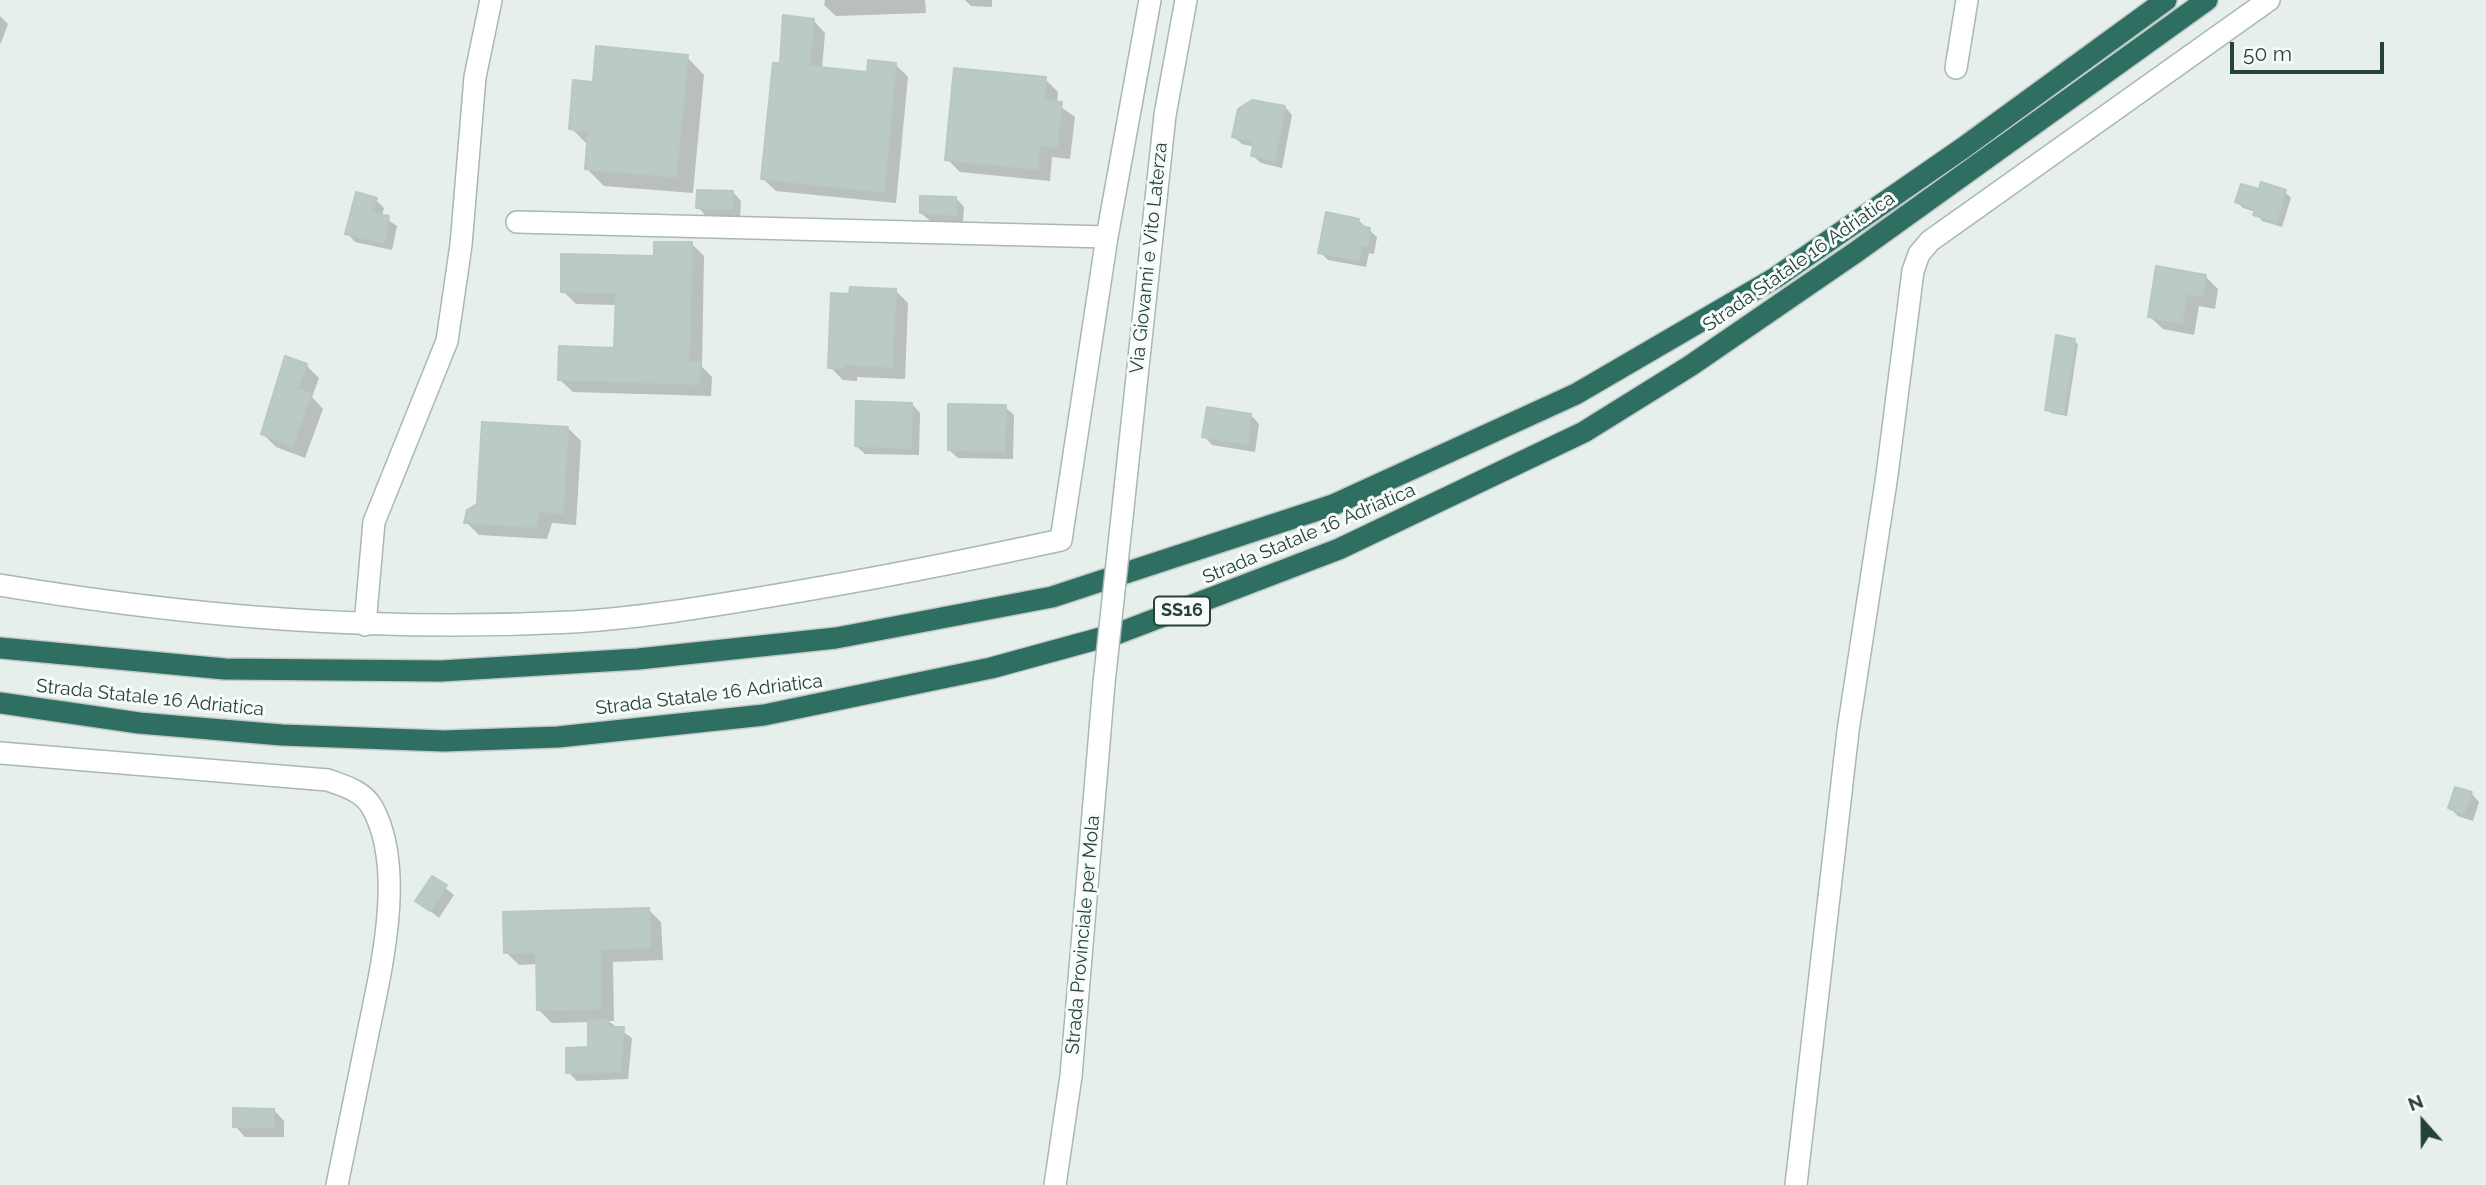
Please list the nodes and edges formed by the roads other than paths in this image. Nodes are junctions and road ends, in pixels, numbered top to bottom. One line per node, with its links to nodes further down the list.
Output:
1 (491, 0): 12 (street)
2 (1150, 0): 10 (street)
3 (1186, 0): 14 (street, Via Giovanni e Vito Laterza, bridge)
4 (1967, 0): 8 (street)
5 (2166, 0): 13 (highway, Strada Statale 16 Adriatica)
6 (2207, 0): 15 (highway, Strada Statale 16 Adriatica / SS16)
7 (2269, 0): 19 (street)
8 (1956, 68)
9 (517, 222): 10 (street)
10 (1107, 237): 12 (street)
11 (0, 585): 12 (street)
12 (365, 625)
13 (0, 648)
14 (1104, 683): 18 (street, Strada Provinciale per Mola)
15 (0, 703)
16 (0, 753): 17 (street)
17 (337, 1185)
18 (1055, 1185)
19 (1796, 1185)

